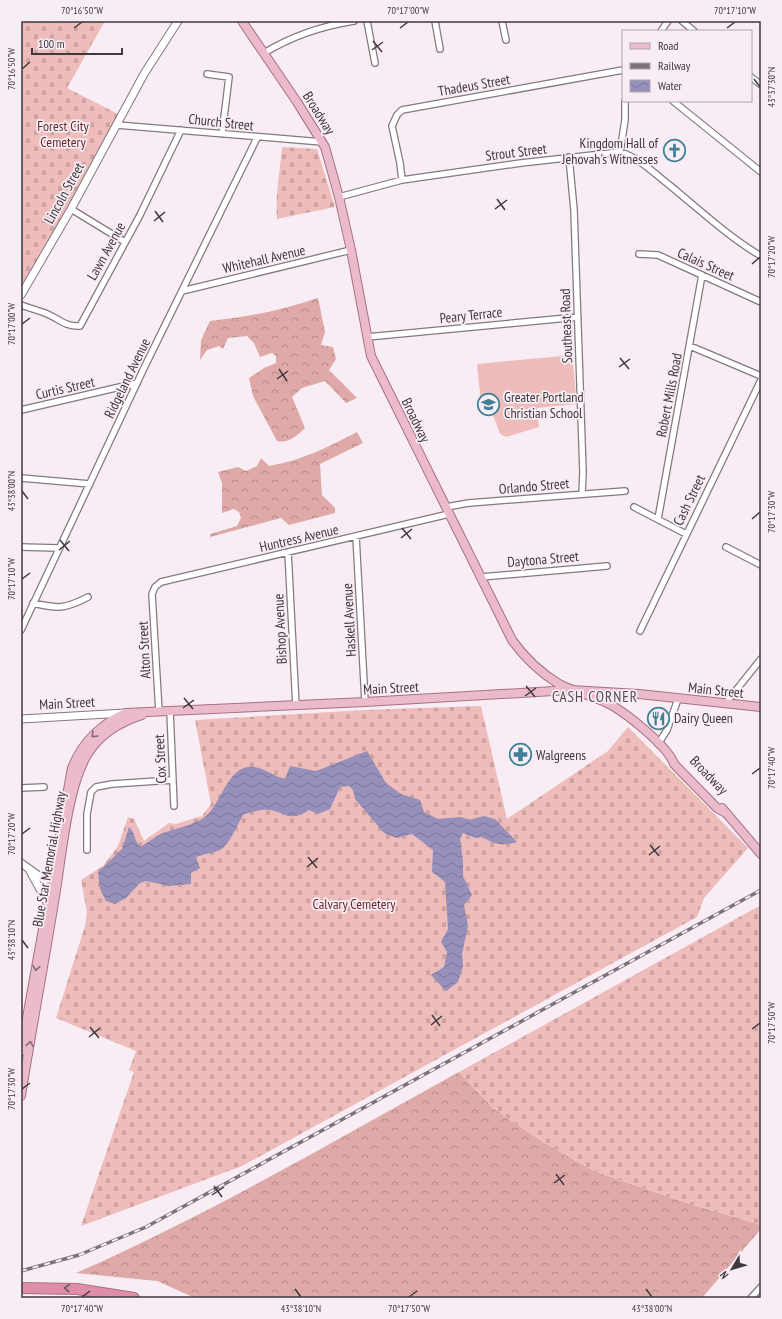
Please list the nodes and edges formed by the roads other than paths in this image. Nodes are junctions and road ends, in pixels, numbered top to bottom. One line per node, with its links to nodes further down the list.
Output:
1 (178, 21): 21 (main road, Lincoln Street)
2 (242, 21): 13 (main road, Broadway)
3 (354, 21): 13 (street)
4 (368, 21): 14 (street)
5 (435, 21): 12 (street)
6 (502, 21): 11 (street)
7 (668, 21): 9 (street)
8 (682, 21): 10 (street)
9 (661, 30)
10 (693, 30)
11 (506, 40)
12 (440, 49)
13 (264, 53): 25 (main road, Broadway)
14 (375, 63)
15 (622, 70): 29 (street, Thadeus Street)
16 (207, 74): 23 (street)
17 (752, 78): 18 (street)
18 (761, 85)
19 (625, 102): 26 (street)
20 (674, 102): 28 (street)
21 (117, 125): 22 (street, Church Street); 31 (main road, Lincoln Street)
22 (181, 130): 23 (street, Church Street); 32 (street, Lawn Avenue)
23 (222, 134): 24 (street, Church Street)
24 (257, 138): 25 (street, Church Street); 37 (street, Ridgeland Avenue)
25 (322, 142): 30 (main road, Broadway)
26 (620, 152): 27 (street, Strout Street); 35 (street)
27 (569, 157): 29 (street, Strout Street); 41 (street, Southeast Road)
28 (761, 172)
29 (402, 180): 30 (street, Strout Street)
30 (339, 197): 33 (main road, Broadway)
31 (71, 209): 32 (street); 38 (main road, Lincoln Street)
32 (125, 242): 40 (street, Lawn Avenue)
33 (350, 250): 37 (street, Whitehall Avenue); 42 (main road, Broadway)
34 (639, 254): 36 (street, Calais Street)
35 (761, 256)
36 (702, 275): 39 (street, Calais Street); 43 (street, Robert Mills Road)
37 (182, 290): 46 (street, Ridgeland Avenue)
38 (21, 295)
39 (761, 302)
40 (21, 305)
41 (578, 316): 42 (street, Peary Terrace); 52 (street, Southeast Road)
42 (367, 338): 54 (main road, Broadway)
43 (690, 346): 44 (street); 55 (street, Robert Mills Road)
44 (761, 376)
45 (761, 380): 47 (street, Cash Street)
46 (137, 383): 48 (street, Curtis Street); 50 (street, Ridgeland Avenue)
47 (759, 391): 56 (street, Cash Street)
48 (21, 410)
49 (21, 478): 50 (street)
50 (90, 484): 60 (street, Ridgeland Avenue)
51 (624, 491): 52 (street, Orlando Street)
52 (582, 494): 54 (street, Orlando Street)
53 (634, 507): 55 (street)
54 (447, 511): 57 (street, Huntress Avenue); 64 (main road, Broadway)
55 (658, 519): 56 (street)
56 (686, 534): 69 (street, Cash Street)
57 (356, 536): 61 (street, Huntress Avenue); 73 (street, Haskell Avenue)
58 (21, 546): 60 (street)
59 (726, 547): 63 (street)
60 (58, 548): 67 (street, Ridgeland Avenue)
61 (288, 552): 65 (street, Huntress Avenue); 75 (street, Bishop Avenue)
62 (607, 566): 64 (street, Daytona Street)
63 (761, 566)
64 (481, 577): 71 (main road, Broadway)
65 (155, 586): 77 (street, Alton Street)
66 (88, 597): 67 (street)
67 (33, 603): 68 (street, Ridgeland Avenue)
68 (21, 630)
69 (640, 631)
70 (761, 659): 74 (street)
71 (571, 690): 72 (main road, Main Street); 73 (main road, Main Street); 81 (main road, Broadway)
72 (678, 699): 74 (main road, Main Street); 81 (street)
73 (365, 702): 75 (main road, Main Street)
74 (725, 704): 76 (main road, Main Street)
75 (296, 706): 78 (main road, Main Street)
76 (761, 708)
77 (156, 712): 78 (main road, Main Street); 79 (main road, Main Street); 90 (main road, Blue Star Memorial Highway)
78 (170, 712): 82 (street, Cox Street)
79 (126, 713): 80 (main road, Main Street); 90 (main road, Blue Star Memorial Highway, one-way to 90)
80 (21, 719)
81 (658, 744): 87 (main road, Broadway)
82 (173, 780): 85 (street, Cox Street); 86 (street)
83 (44, 787): 84 (street)
84 (21, 788)
85 (174, 806)
86 (87, 850)
87 (761, 854)
88 (21, 862): 89 (main road)
89 (28, 869): 90 (main road); 91 (main road)
90 (53, 886): 91 (main road, Blue Star Memorial Highway); 93 (main road, Blue Star Memorial Highway, one-way to 90)
91 (47, 902): 92 (main road, Blue Star Memorial Highway, one-way to 92)
92 (21, 1050)
93 (21, 1096)
94 (761, 1287): 97 (street)
95 (21, 1288): 96 (highway, one-way to 95)
96 (134, 1298)
97 (751, 1298)

